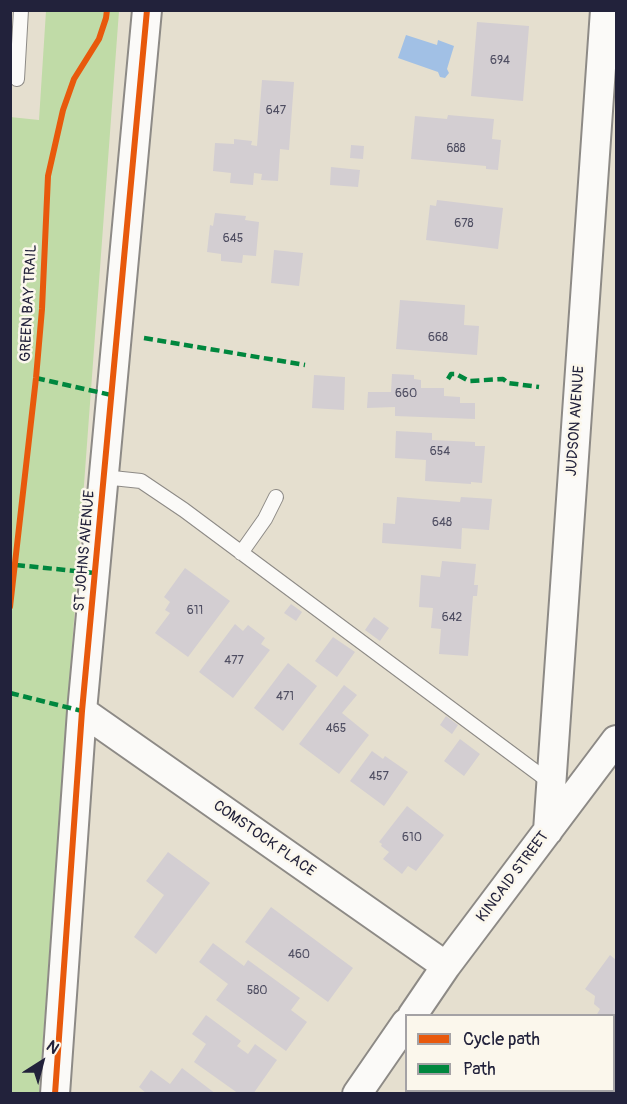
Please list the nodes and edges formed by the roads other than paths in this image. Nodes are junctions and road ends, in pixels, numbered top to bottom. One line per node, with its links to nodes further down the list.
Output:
1 (21, 10): 4 (lane)
2 (147, 10): 5 (street, ST JOHNS AVENUE)
3 (605, 10): 10 (street, JUDSON AVENUE)
4 (17, 80)
5 (104, 477): 7 (lane); 8 (street, ST JOHNS AVENUE)
6 (276, 497): 7 (lane)
7 (241, 553): 10 (lane)
8 (82, 711): 12 (street, COMSTOCK PLACE); 16 (street, ST JOHNS AVENUE)
9 (616, 740): 11 (street, KINCAID STREET)
10 (551, 783): 11 (street, JUDSON AVENUE)
11 (548, 831): 12 (street, KINCAID STREET)
12 (446, 966): 13 (street, KINCAID STREET)
13 (413, 1014)
14 (405, 1024): 15 (street)
15 (358, 1093)
16 (56, 1094)

